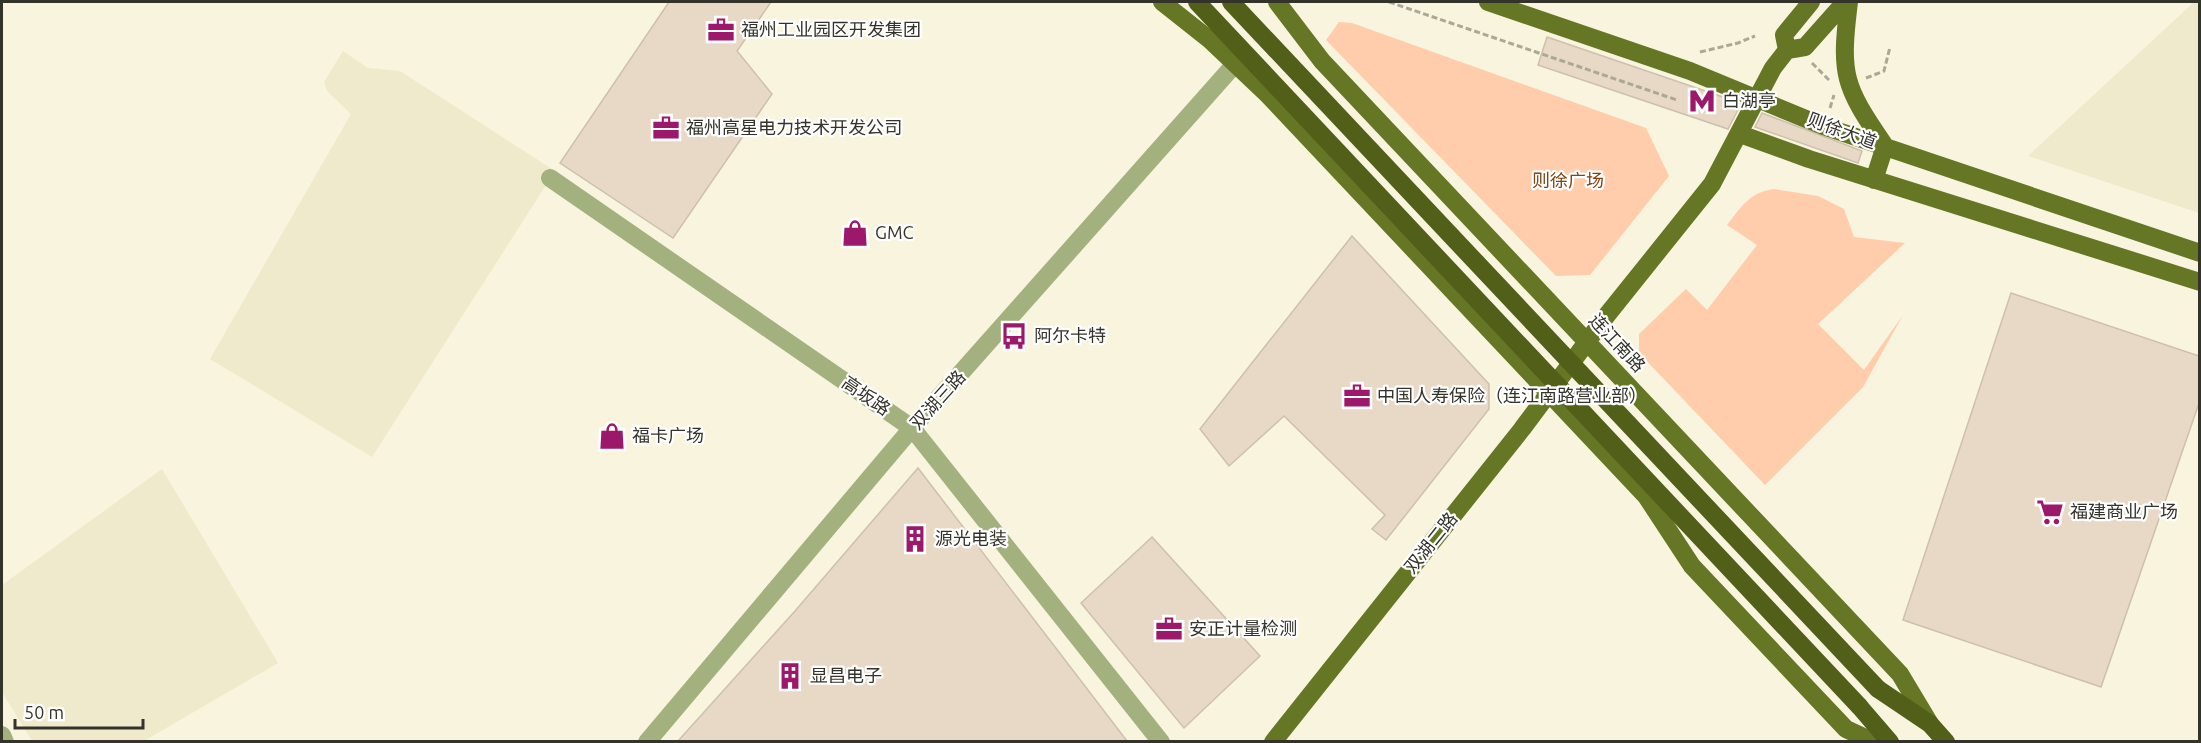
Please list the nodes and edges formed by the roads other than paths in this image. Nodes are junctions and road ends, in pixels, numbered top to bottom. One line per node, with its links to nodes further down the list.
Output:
1 (1162, 2): 9 (main road)
2 (1197, 2): 27 (highway, bridge)
3 (1231, 2): 20 (highway, bridge)
4 (1277, 2): 17 (main road, 连江南路)
5 (1488, 2): 10 (main road, 则徐大道)
6 (1811, 2): 8 (main road)
7 (1847, 2): 8 (main road); 12 (main road)
8 (1787, 50): 10 (main road, 双湖二路)
9 (1235, 63): 18 (main road); 19 (street, 双湖三路)
10 (1757, 99): 11 (main road, 双湖二路); 12 (main road, 则徐大道)
11 (1740, 135): 14 (main road, 则徐大道); 17 (main road, 双湖二路)
12 (1885, 147): 14 (main road); 15 (main road, 则徐大道)
13 (550, 178): 19 (street, 高坂路)
14 (1874, 180): 16 (main road, 则徐大道)
15 (2199, 253)
16 (2199, 282)
17 (1587, 342): 18 (main road, 双湖二路); 20 (main road, 连江南路)
18 (1549, 392): 25 (main road, 双湖二路); 26 (main road)
19 (912, 428): 23 (street, 双湖三路); 24 (street, 高坂路)
20 (1930, 724): 28 (highway, 连江南路)
21 (2, 735): 22 (street)
22 (5, 741)
23 (647, 741)
24 (1161, 741)
25 (1273, 741)
26 (1874, 741)
27 (1890, 741)
28 (1946, 741)

